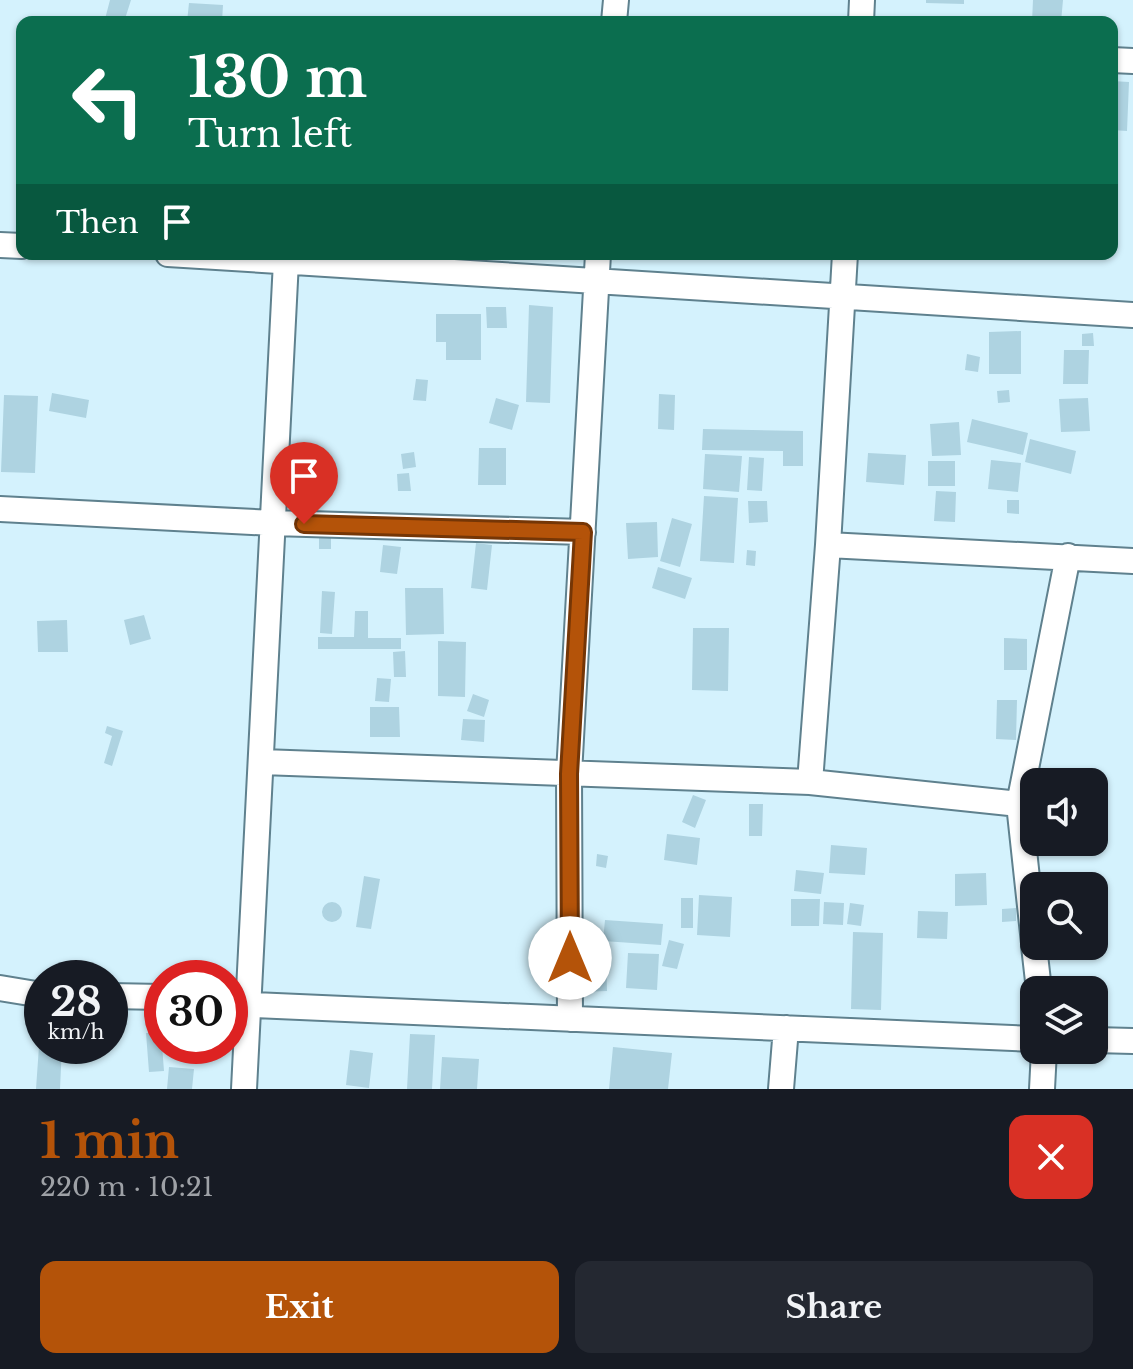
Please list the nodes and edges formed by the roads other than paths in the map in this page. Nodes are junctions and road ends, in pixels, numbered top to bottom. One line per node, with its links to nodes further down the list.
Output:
1 (269, 260): 4 (street)
2 (598, 260): 5 (street)
3 (845, 260): 6 (street)
4 (286, 261): 5 (street); 9 (street)
5 (596, 281): 6 (street); 10 (street)
6 (842, 298): 7 (street); 11 (street)
7 (1133, 315)
8 (0, 509): 9 (street)
9 (273, 523): 10 (street); 14 (street)
10 (583, 532): 15 (street)
11 (828, 545): 12 (street); 16 (street)
12 (1068, 556): 13 (street); 17 (street)
13 (1133, 561)
14 (262, 762): 15 (street); 19 (street)
15 (569, 774): 16 (street); 23 (street)
16 (810, 782): 17 (street)
17 (1019, 804): 18 (street)
18 (1026, 872)
19 (244, 960)
20 (0, 988): 21 (street)
21 (24, 992)
22 (248, 1005): 23 (street)
23 (570, 1019): 24 (street)
24 (786, 1028): 25 (street); 31 (street)
25 (1020, 1038)
26 (1108, 1040): 27 (street)
27 (1133, 1041)
28 (243, 1064): 30 (street)
29 (1043, 1064): 32 (street)
30 (244, 1089)
31 (781, 1089)
32 (1042, 1089)

